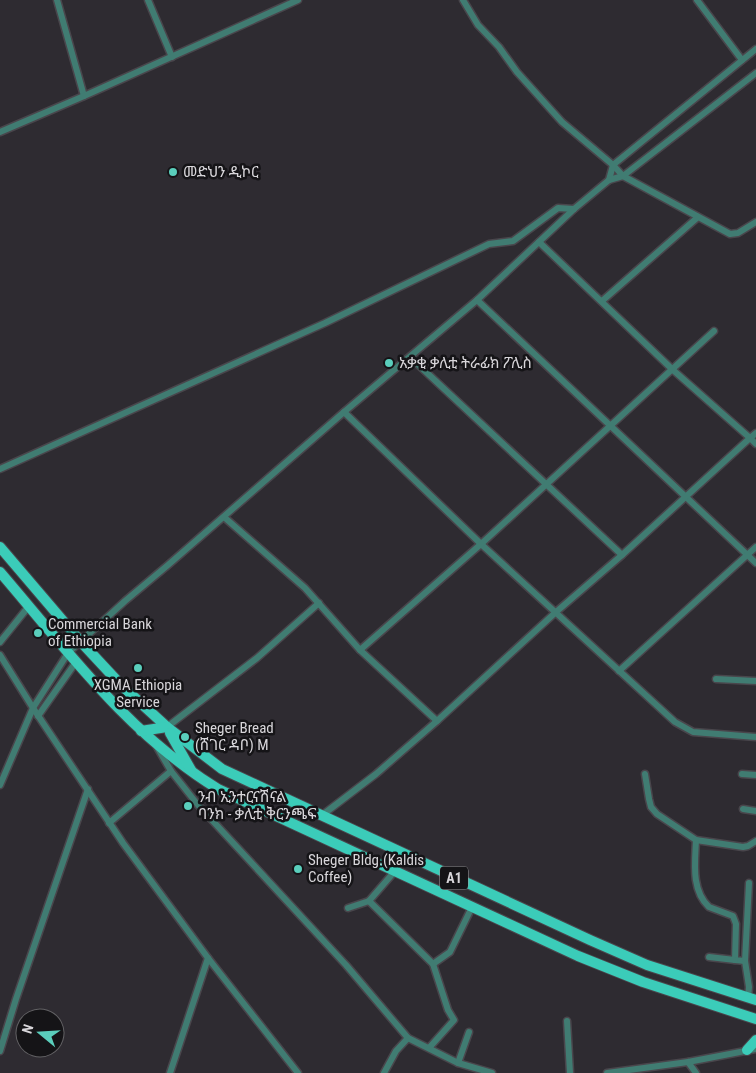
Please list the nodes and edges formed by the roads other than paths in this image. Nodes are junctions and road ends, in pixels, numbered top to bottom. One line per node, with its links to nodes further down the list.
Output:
1 (57, 0): 10 (street)
2 (148, 0): 7 (street)
3 (298, 0): 7 (street)
4 (463, 0): 12 (street)
5 (697, 0): 8 (street)
6 (756, 49): 8 (street)
7 (172, 57): 10 (street)
8 (742, 60): 12 (street)
9 (756, 73): 13 (street)
10 (84, 96): 11 (street)
11 (0, 132)
12 (613, 165): 13 (street); 14 (street)
13 (623, 176): 14 (street); 16 (street)
14 (609, 180): 15 (street)
15 (574, 209): 18 (street); 29 (street)
16 (698, 217): 17 (street); 20 (street)
17 (756, 222)
18 (539, 242): 19 (street); 20 (street)
19 (477, 300): 22 (street); 25 (street)
20 (602, 301): 23 (street)
21 (714, 332): 23 (street)
22 (410, 357): 24 (street); 30 (street)
23 (673, 370): 25 (street); 27 (street)
24 (344, 412): 32 (street); 33 (street)
25 (611, 427): 30 (street); 31 (street)
26 (756, 432): 27 (street)
27 (750, 438): 28 (street); 31 (street)
28 (756, 444)
29 (0, 469)
30 (546, 484): 33 (street); 36 (street)
31 (686, 496): 36 (street); 37 (street)
32 (224, 517): 40 (street); 44 (street)
33 (481, 544): 42 (street); 45 (street)
34 (0, 547): 44 (main road, A1)
35 (756, 547): 37 (street)
36 (622, 555): 42 (street)
37 (748, 555): 38 (street); 49 (street)
38 (756, 562)
39 (0, 572): 41 (main road, A1)
40 (319, 603): 45 (street); 55 (street)
41 (29, 606): 43 (street); 46 (main road, A1)
42 (556, 612): 49 (street); 54 (street)
43 (0, 642)
44 (80, 642): 46 (street); 55 (main road, A1)
45 (360, 650): 54 (street)
46 (68, 653): 48 (main road, A1); 52 (street)
47 (0, 655): 52 (street)
48 (76, 662): 53 (street); 56 (main road, A1)
49 (619, 671): 57 (street)
50 (716, 680): 51 (street)
51 (756, 681)
52 (33, 708): 53 (street); 64 (street)
53 (38, 716): 65 (street)
54 (437, 721): 68 (street)
55 (167, 727): 56 (main road); 60 (main road, A1); 68 (main road, A1)
56 (141, 731): 58 (main road, A1)
57 (756, 737)
58 (155, 743): 59 (street); 60 (main road, A1)
59 (171, 771): 69 (street); 87 (street)
60 (194, 774): 72 (main road, A1)
61 (645, 774): 70 (street)
62 (742, 774): 63 (street)
63 (756, 775)
64 (0, 785)
65 (88, 789): 69 (street); 91 (street)
66 (743, 809): 67 (street)
67 (756, 811)
68 (321, 816): 83 (main road, A1)
69 (109, 823): 78 (street)
70 (696, 840): 71 (street); 79 (street)
71 (756, 841)
72 (395, 871): 74 (street); 75 (main road, A1)
73 (749, 883): 80 (street)
74 (369, 901): 76 (street); 81 (street)
75 (472, 907): 81 (street); 84 (main road, A1)
76 (348, 908)
77 (709, 957): 79 (street)
78 (208, 958): 94 (street); 95 (street)
79 (735, 960): 80 (street)
80 (745, 961): 82 (street)
81 (433, 964): 89 (street)
82 (753, 987): 83 (street)
83 (752, 999)
84 (754, 1019)
85 (567, 1021): 98 (street)
86 (469, 1032): 93 (street)
87 (408, 1038): 89 (street); 96 (street)
88 (756, 1040): 90 (main road)
89 (429, 1048): 93 (street)
90 (751, 1050): 92 (street)
91 (0, 1051)
92 (688, 1062): 99 (street); 100 (street)
93 (458, 1063): 97 (street)
94 (170, 1073)
95 (298, 1073)
96 (384, 1073)
97 (492, 1073)
98 (570, 1073)
99 (607, 1073)
100 (696, 1073)

